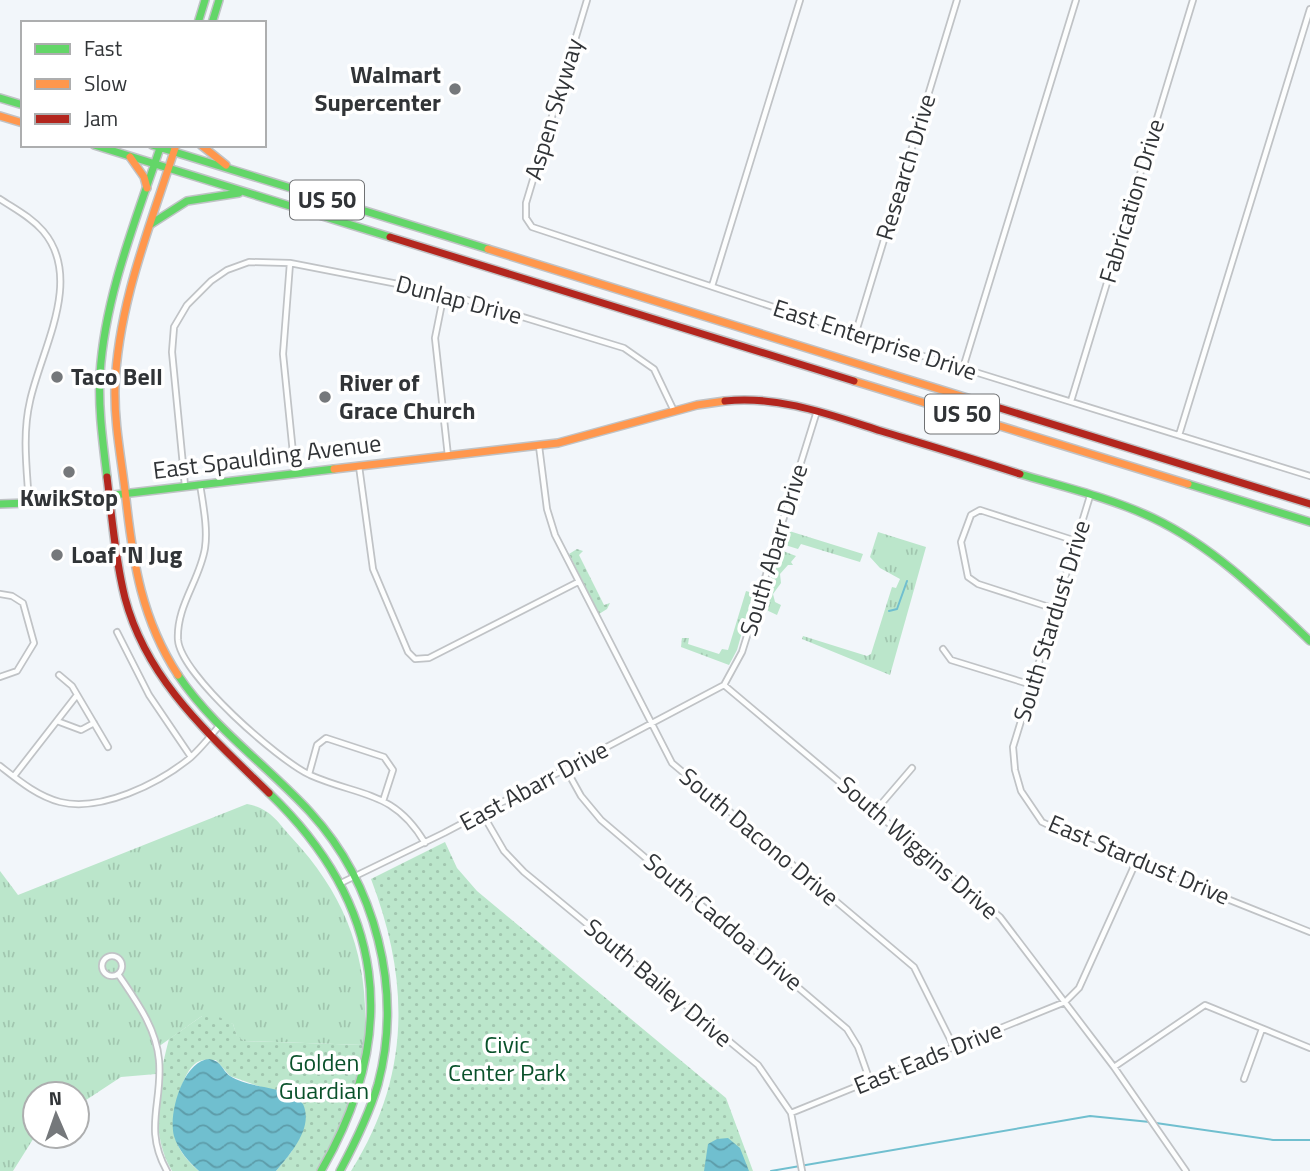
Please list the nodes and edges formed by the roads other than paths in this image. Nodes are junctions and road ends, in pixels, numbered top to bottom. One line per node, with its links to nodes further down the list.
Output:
1 (205, 0): 9 (main road)
2 (219, 0): 10 (main road)
3 (587, 0): 26 (street, Aspen Skyway)
4 (800, 0): 29 (street)
5 (957, 0): 31 (street, Research Drive)
6 (1076, 0): 32 (street)
7 (1193, 0): 33 (street, Fabrication Drive)
8 (1310, 9): 36 (street)
9 (199, 21)
10 (213, 21)
11 (0, 98): 12 (main road)
12 (21, 104)
13 (0, 116): 14 (main road)
14 (21, 122)
15 (100, 147): 19 (main road, US 50)
16 (158, 147): 20 (main road)
17 (203, 147): 22 (main road)
18 (175, 149): 21 (main road); 22 (main road, US 50)
19 (129, 156): 20 (main road, US 50); 23 (main road)
20 (155, 164): 21 (main road, US 50); 23 (main road)
21 (168, 169): 24 (main road, US 50); 27 (main road)
22 (240, 172): 49 (main road, US 50)
23 (148, 188): 45 (main road)
24 (244, 192): 27 (main road); 50 (main road, US 50)
25 (0, 199): 48 (street)
26 (526, 218): 29 (street, East Enterprise Drive)
27 (151, 224): 44 (main road)
28 (290, 264): 30 (street, Dunlap Drive); 40 (street); 43 (street, Dunlap Drive)
29 (712, 286): 31 (street, East Enterprise Drive)
30 (444, 293): 34 (street, Dunlap Drive); 38 (street)
31 (855, 335): 32 (street, East Enterprise Drive)
32 (963, 368): 33 (street, East Enterprise Drive)
33 (1071, 401): 36 (street, East Enterprise Drive)
34 (674, 411): 35 (main road, East Spaulding Avenue); 37 (main road, East Spaulding Avenue)
35 (817, 411): 46 (main road, East Spaulding Avenue); 60 (street, South Abarr Drive)
36 (1179, 435): 41 (street, East Enterprise Drive)
37 (538, 445): 38 (main road, East Spaulding Avenue); 52 (street, South Dacono Drive)
38 (448, 456): 39 (main road, East Spaulding Avenue)
39 (359, 466): 40 (main road, East Spaulding Avenue); 52 (street)
40 (295, 473): 42 (main road, East Spaulding Avenue)
41 (1310, 476)
42 (200, 484): 43 (main road, East Spaulding Avenue); 74 (street)
43 (185, 486): 44 (main road, East Spaulding Avenue)
44 (125, 493): 45 (main road, East Spaulding Avenue); 66 (main road)
45 (110, 495): 48 (main road, East Spaulding Avenue); 67 (main road)
46 (1090, 496): 51 (street, South Stardust Drive); 56 (main road, East Spaulding Avenue)
47 (0, 503): 48 (main road, East Spaulding Avenue)
48 (29, 504)
49 (1310, 504)
50 (1310, 522)
51 (1076, 541): 54 (street, South Stardust Drive); 54 (street)
52 (578, 582): 65 (street, South Dacono Drive)
53 (0, 594): 59 (street)
54 (1055, 609): 61 (street, South Stardust Drive)
55 (117, 632): 70 (street)
56 (1310, 641)
57 (943, 649): 61 (street)
58 (59, 675): 62 (street)
59 (0, 677)
60 (724, 685): 65 (street, East Abarr Drive); 77 (street, South Wiggins Drive)
61 (1031, 685): 69 (street, South Stardust Drive)
62 (77, 695): 63 (street); 64 (street)
63 (57, 721): 64 (street); 75 (street)
64 (94, 723): 68 (street)
65 (652, 724): 73 (street, East Abarr Drive); 88 (street, South Dacono Drive)
66 (219, 726): 67 (street); 81 (main road)
67 (209, 737): 70 (street); 82 (main road)
68 (108, 747)
69 (1013, 747): 80 (street, East Stardust Drive)
70 (191, 757): 75 (street)
71 (0, 766): 75 (street)
72 (912, 768): 77 (street)
73 (566, 769): 78 (street, East Abarr Drive); 91 (street, South Caddoa Drive)
74 (309, 774): 76 (street); 76 (street)
75 (14, 776)
76 (383, 801): 79 (street)
77 (876, 810): 85 (street, South Wiggins Drive)
78 (482, 813): 79 (street, East Abarr Drive); 92 (street, South Bailey Drive)
79 (425, 843): 81 (street, East Abarr Drive)
80 (1136, 862): 83 (street, East Stardust Drive); 85 (street)
81 (355, 876): 82 (street, East Abarr Drive); 95 (main road)
82 (341, 883): 94 (main road)
83 (1310, 932)
84 (118, 974): 84 (street); 93 (street)
85 (1065, 1002): 88 (street, East Eads Drive); 89 (street, South Wiggins Drive)
86 (1262, 1029): 87 (street); 89 (street); 90 (street)
87 (1310, 1048)
88 (955, 1049): 91 (street, East Eads Drive)
89 (1114, 1067): 97 (street, South Wiggins Drive)
90 (1244, 1079)
91 (870, 1081): 92 (street, East Eads Drive)
92 (791, 1113): 96 (street, South Bailey Drive)
93 (167, 1171)
94 (321, 1171)
95 (340, 1171)
96 (802, 1171)
97 (1186, 1171)

